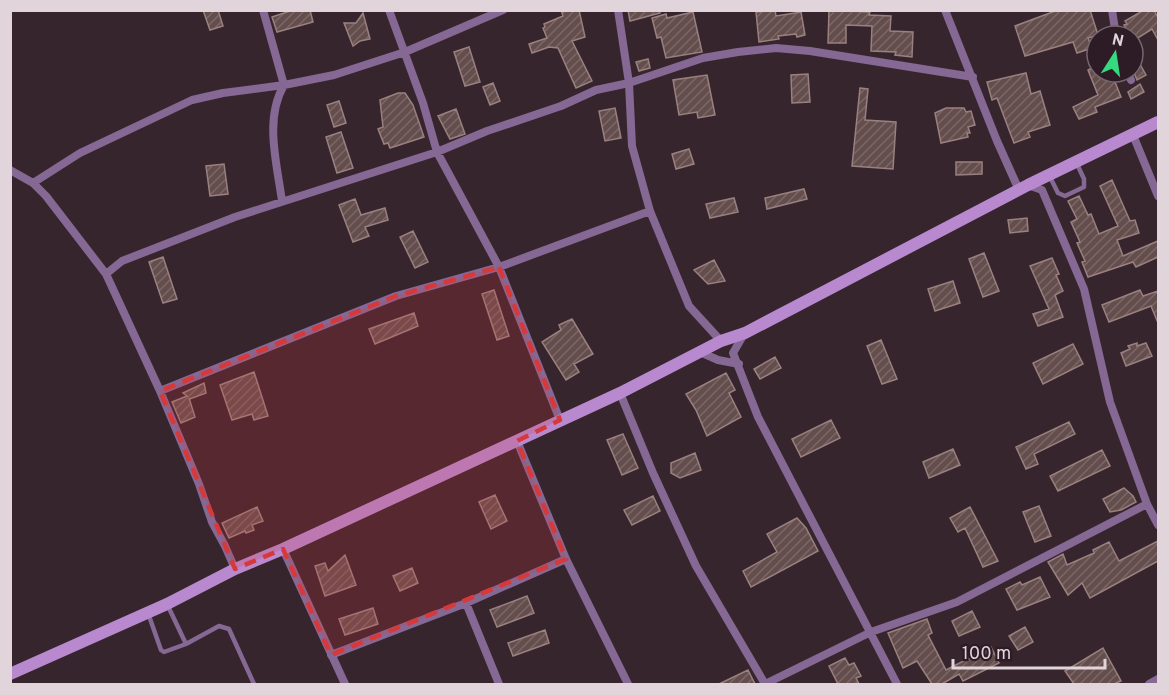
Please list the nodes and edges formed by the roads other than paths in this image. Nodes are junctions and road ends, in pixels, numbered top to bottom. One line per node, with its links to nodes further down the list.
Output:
1 (263, 10): 9 (street)
2 (389, 10): 6 (street)
3 (503, 10): 6 (street)
4 (618, 10): 8 (street)
5 (945, 10): 7 (street)
6 (405, 52): 9 (street); 12 (street)
7 (973, 77): 8 (street); 17 (street)
8 (629, 83): 12 (street); 20 (street)
9 (284, 85): 16 (street); 19 (street)
10 (1158, 122): 11 (main road)
11 (1133, 135): 13 (main road); 18 (street)
12 (437, 152): 19 (street); 21 (street)
13 (1077, 162): 15 (main road); 15 (lane)
14 (10, 171): 16 (street)
15 (1049, 175): 17 (main road)
16 (33, 183): 22 (street)
17 (1024, 188): 23 (main road); 31 (street)
18 (1158, 196)
19 (282, 201): 22 (street)
20 (650, 211): 21 (street); 24 (street)
21 (500, 267): 27 (street); 29 (street)
22 (106, 274): 27 (street)
23 (745, 333): 24 (main road); 26 (street)
24 (721, 341): 25 (main road)
25 (700, 352): 26 (street); 28 (main road)
26 (739, 364): 39 (street)
27 (160, 391): 35 (street)
28 (620, 393): 29 (main road); 48 (street)
29 (560, 420): 30 (main road)
30 (517, 441): 33 (main road); 34 (street)
31 (1148, 504): 32 (street); 39 (street)
32 (1158, 525)
33 (283, 549): 35 (main road); 41 (street)
34 (566, 559): 36 (street); 47 (street)
35 (235, 569): 37 (main road)
36 (466, 603): 41 (street); 46 (street)
37 (167, 604): 38 (main road); 40 (lane)
38 (148, 613): 40 (lane); 42 (main road)
39 (871, 632): 48 (street); 49 (street)
40 (186, 644): 44 (lane)
41 (331, 655): 45 (street)
42 (10, 674)
43 (1158, 679): 50 (street)
44 (254, 684)
45 (345, 684)
46 (499, 684)
47 (628, 684)
48 (765, 684)
49 (897, 684)
50 (1149, 684)

